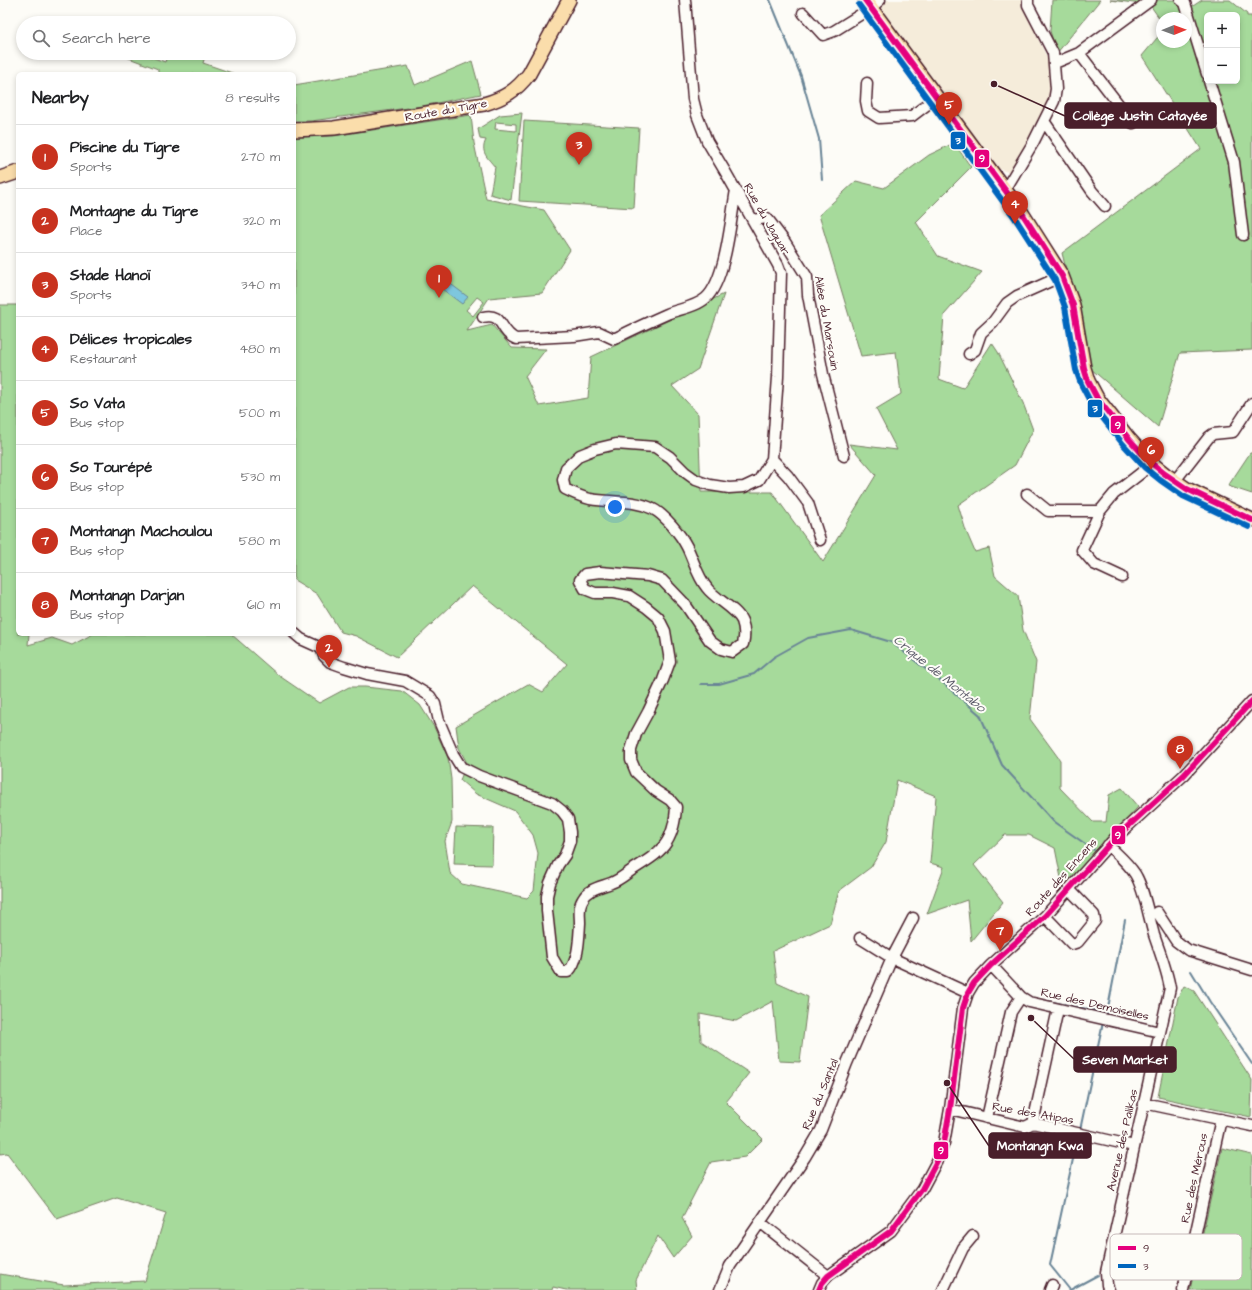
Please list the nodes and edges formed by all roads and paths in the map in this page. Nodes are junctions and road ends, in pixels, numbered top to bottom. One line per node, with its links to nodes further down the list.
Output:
1 (569, 0): 16 (main road, Route du Tigre)
2 (685, 0): 19 (street, Rue du Jaguar)
3 (1028, 0): 9 (street)
4 (1150, 0): 8 (street)
5 (1181, 0): 10 (street)
6 (872, 3): 7 (street); 13 (main road)
7 (803, 13)
8 (1079, 53): 9 (street); 15 (street)
9 (1055, 63): 14 (street)
10 (1204, 64)
11 (867, 83): 13 (street)
12 (1210, 84): 23 (street)
13 (937, 97): 20 (main road)
14 (1044, 121): 20 (street); 21 (street)
15 (1133, 123)
16 (296, 130)
17 (16, 173): 18 (main road)
18 (0, 178)
19 (736, 190): 22 (street, Rue du Jaguar); 25 (street)
20 (1005, 190): 24 (main road)
21 (1105, 206)
22 (753, 220): 28 (street, Allée du Marsouin); 29 (street, Rue du Jaguar)
23 (1243, 234)
24 (1062, 276): 26 (street); 30 (main road)
25 (482, 317)
26 (969, 354)
27 (1251, 407): 31 (street)
28 (844, 456)
29 (772, 459): 35 (street); 37 (street, Rue du Jaguar)
30 (1150, 462): 31 (main road); 33 (street)
31 (1174, 482): 34 (main road)
32 (1027, 494): 33 (street)
33 (1100, 511): 36 (street)
34 (1252, 520)
35 (820, 540)
36 (1122, 577)
37 (296, 635)
38 (1252, 701): 39 (street, Route des Encens)
39 (1108, 845): 40 (street, Route des Encens); 45 (street, Avenue des Palikas)
40 (1069, 889): 42 (street, Route des Encens); 42 (street)
41 (1157, 912): 44 (street)
42 (1045, 916): 48 (street, Route des Encens)
43 (914, 918): 47 (street, Rue du Santal)
44 (1168, 929): 45 (street); 49 (street)
45 (1155, 936): 53 (street, Avenue des Palikas)
46 (860, 938): 47 (street)
47 (892, 958): 50 (street); 61 (street, Rue du Santal)
48 (991, 965): 50 (street, Route des Encens); 51 (street, Rue des Demoiselles)
49 (1252, 970)
50 (968, 993): 55 (street, Route des Encens)
51 (1021, 996): 52 (street, Rue des Demoiselles); 56 (street)
52 (1058, 1009): 53 (street, Rue des Demoiselles); 58 (street)
53 (1160, 1032): 54 (street, Avenue des Palikas)
54 (1144, 1103): 57 (street); 60 (street, Avenue des Palikas)
55 (950, 1109): 56 (street, Rue des Atipas); 66 (street, Route des Encens)
56 (987, 1118): 58 (street, Rue des Atipas)
57 (1220, 1119): 59 (street); 63 (street, Rue des Mérous)
58 (1033, 1123): 60 (street, Rue des Atipas)
59 (1252, 1126)
60 (1134, 1146): 62 (street, Avenue des Palikas)
61 (760, 1222): 66 (street); 68 (street, Rue du Santal)
62 (1114, 1234)
63 (1195, 1234)
64 (973, 1236): 70 (street)
65 (1110, 1254): 71 (street, Avenue des Palikas)
66 (828, 1276): 69 (street, Route des Encens)
67 (1185, 1280): 72 (street, Rue des Mérous)
68 (720, 1290)
69 (819, 1290)
70 (943, 1290)
71 (1109, 1290)
72 (1183, 1290)

